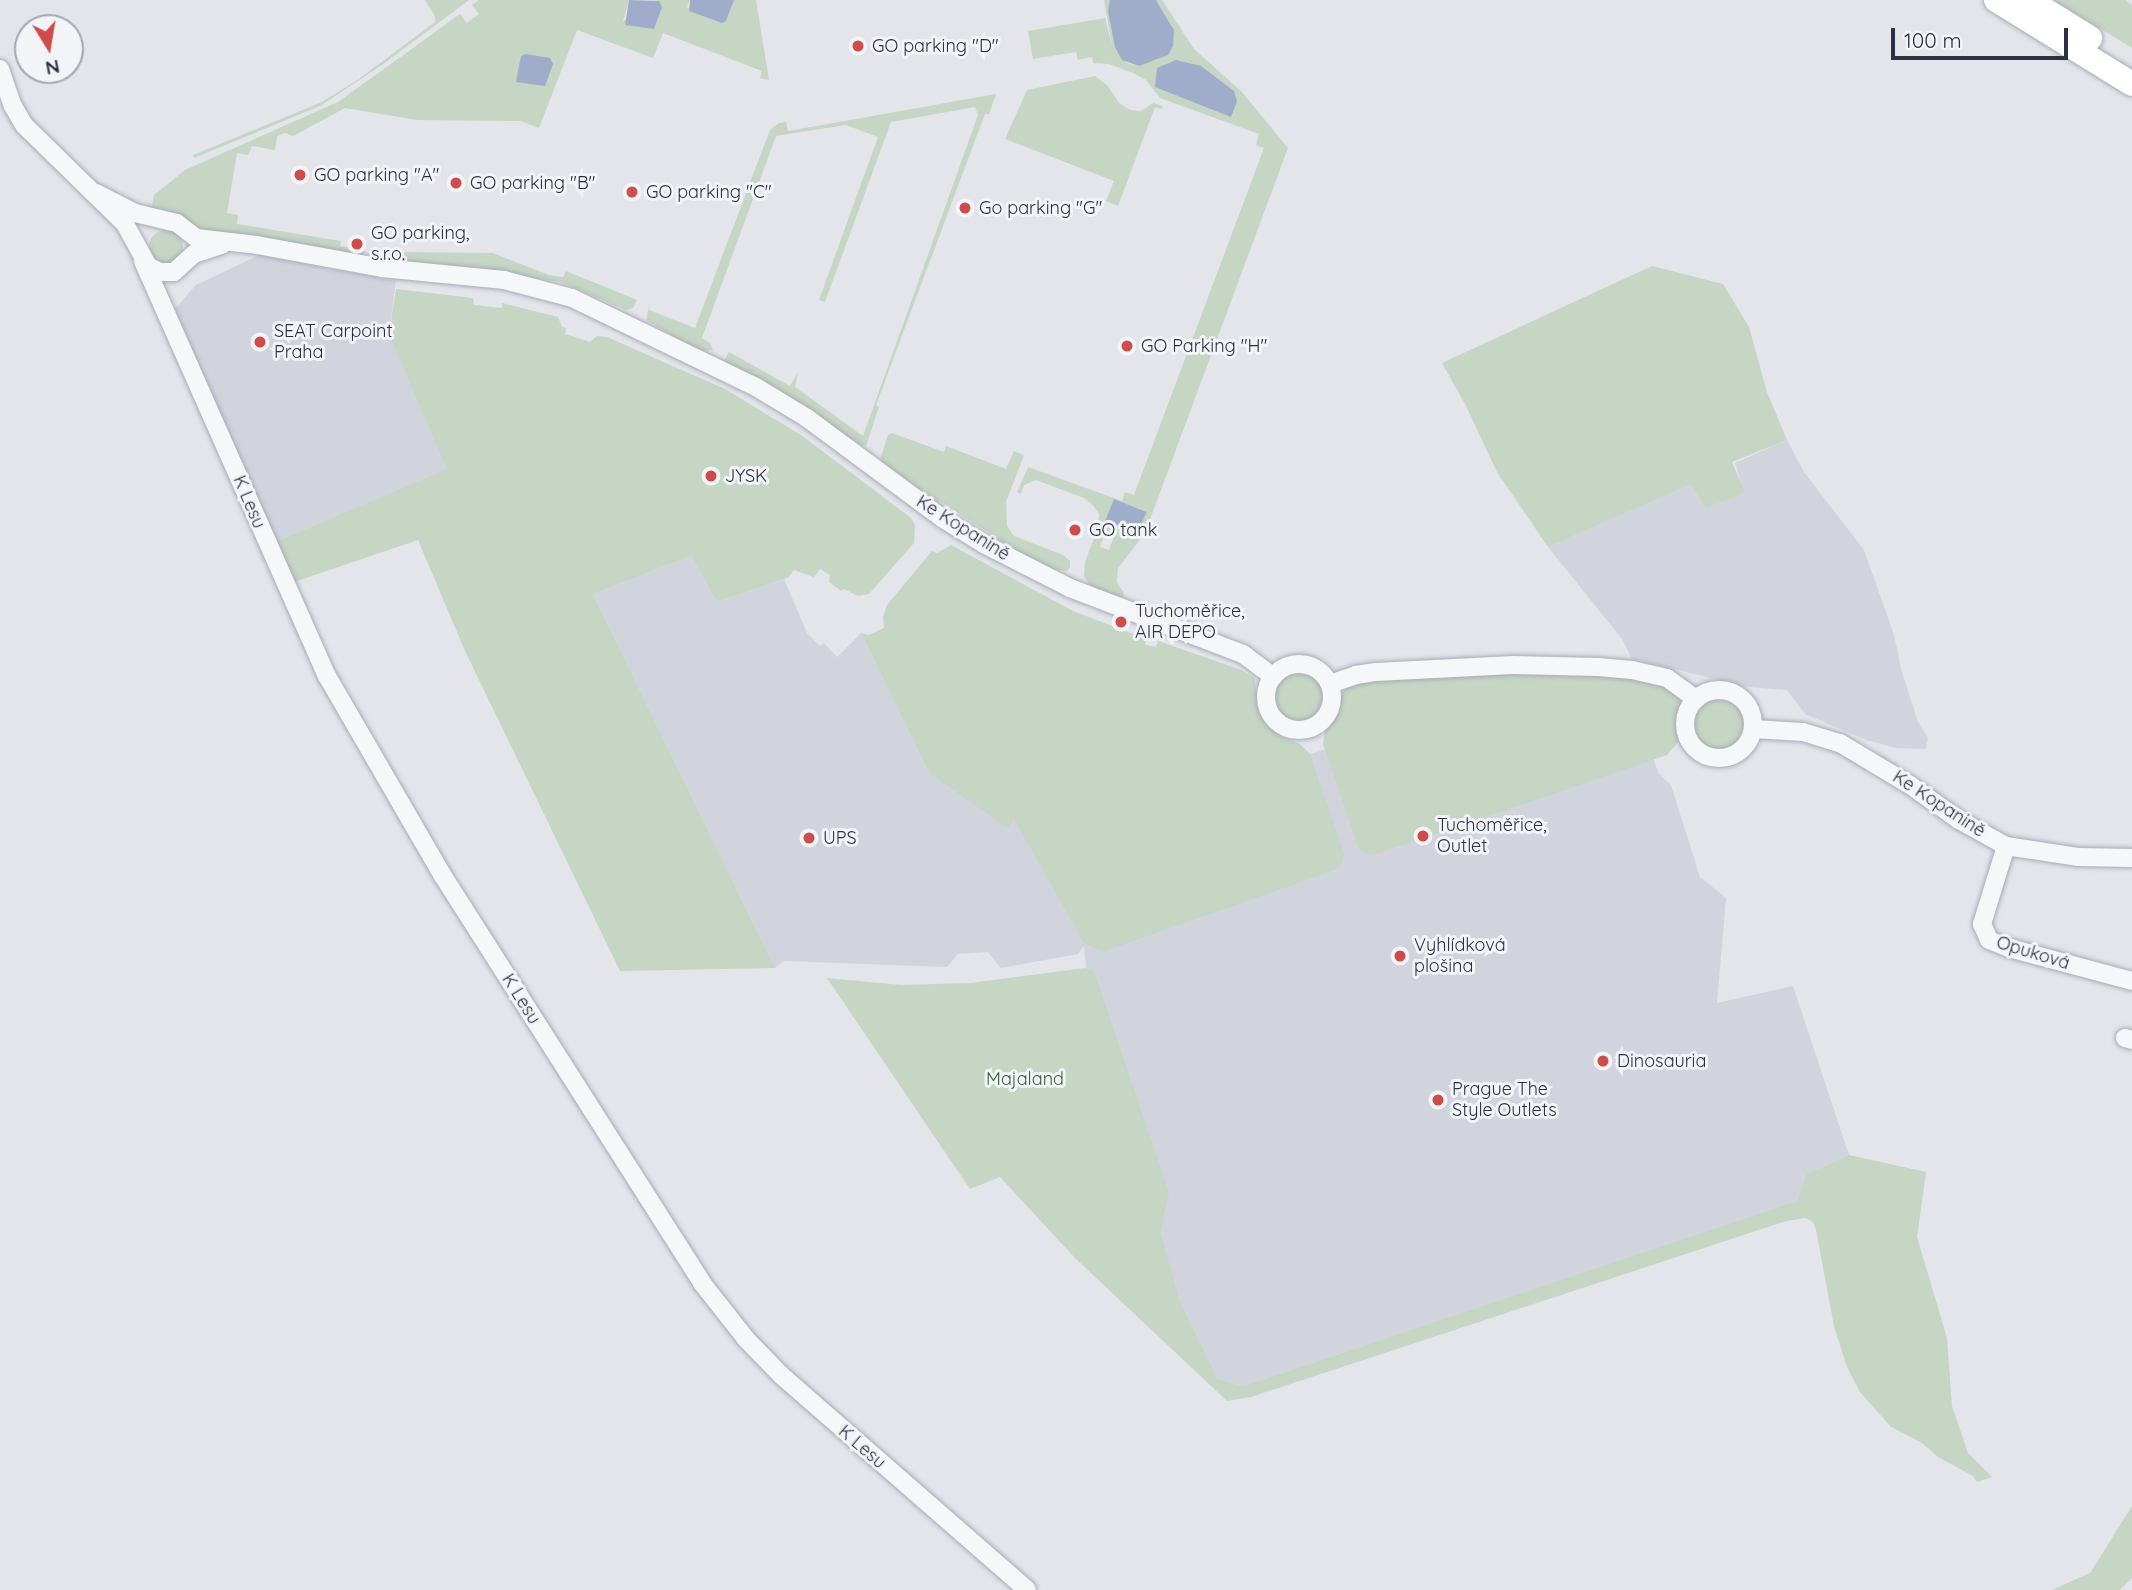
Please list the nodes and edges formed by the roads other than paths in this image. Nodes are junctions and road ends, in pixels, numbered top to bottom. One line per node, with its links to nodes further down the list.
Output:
1 (1996, 0): 5 (highway)
2 (2029, 0): 3 (highway)
3 (2132, 64)
4 (0, 69): 6 (street)
5 (2132, 84)
6 (96, 193): 7 (street); 10 (street, K Lesu)
7 (170, 221): 8 (street); 10 (street)
8 (188, 233): 9 (street, Ke Kopanině); 11 (street)
9 (229, 243): 11 (street); 14 (street, Ke Kopanině)
10 (141, 255): 12 (street); 13 (street, K Lesu)
11 (189, 258): 12 (street)
12 (174, 272): 13 (street)
13 (162, 301): 21 (street, K Lesu)
14 (1273, 677): 15 (street); 15 (street)
15 (1330, 684): 16 (street)
16 (1696, 699): 17 (street); 17 (street)
17 (1753, 729): 18 (street, Ke Kopanině)
18 (2006, 846): 19 (street, Ke Kopanině); 20 (street, Opuková)
19 (2132, 858)
20 (2132, 981)
21 (1027, 1590)

